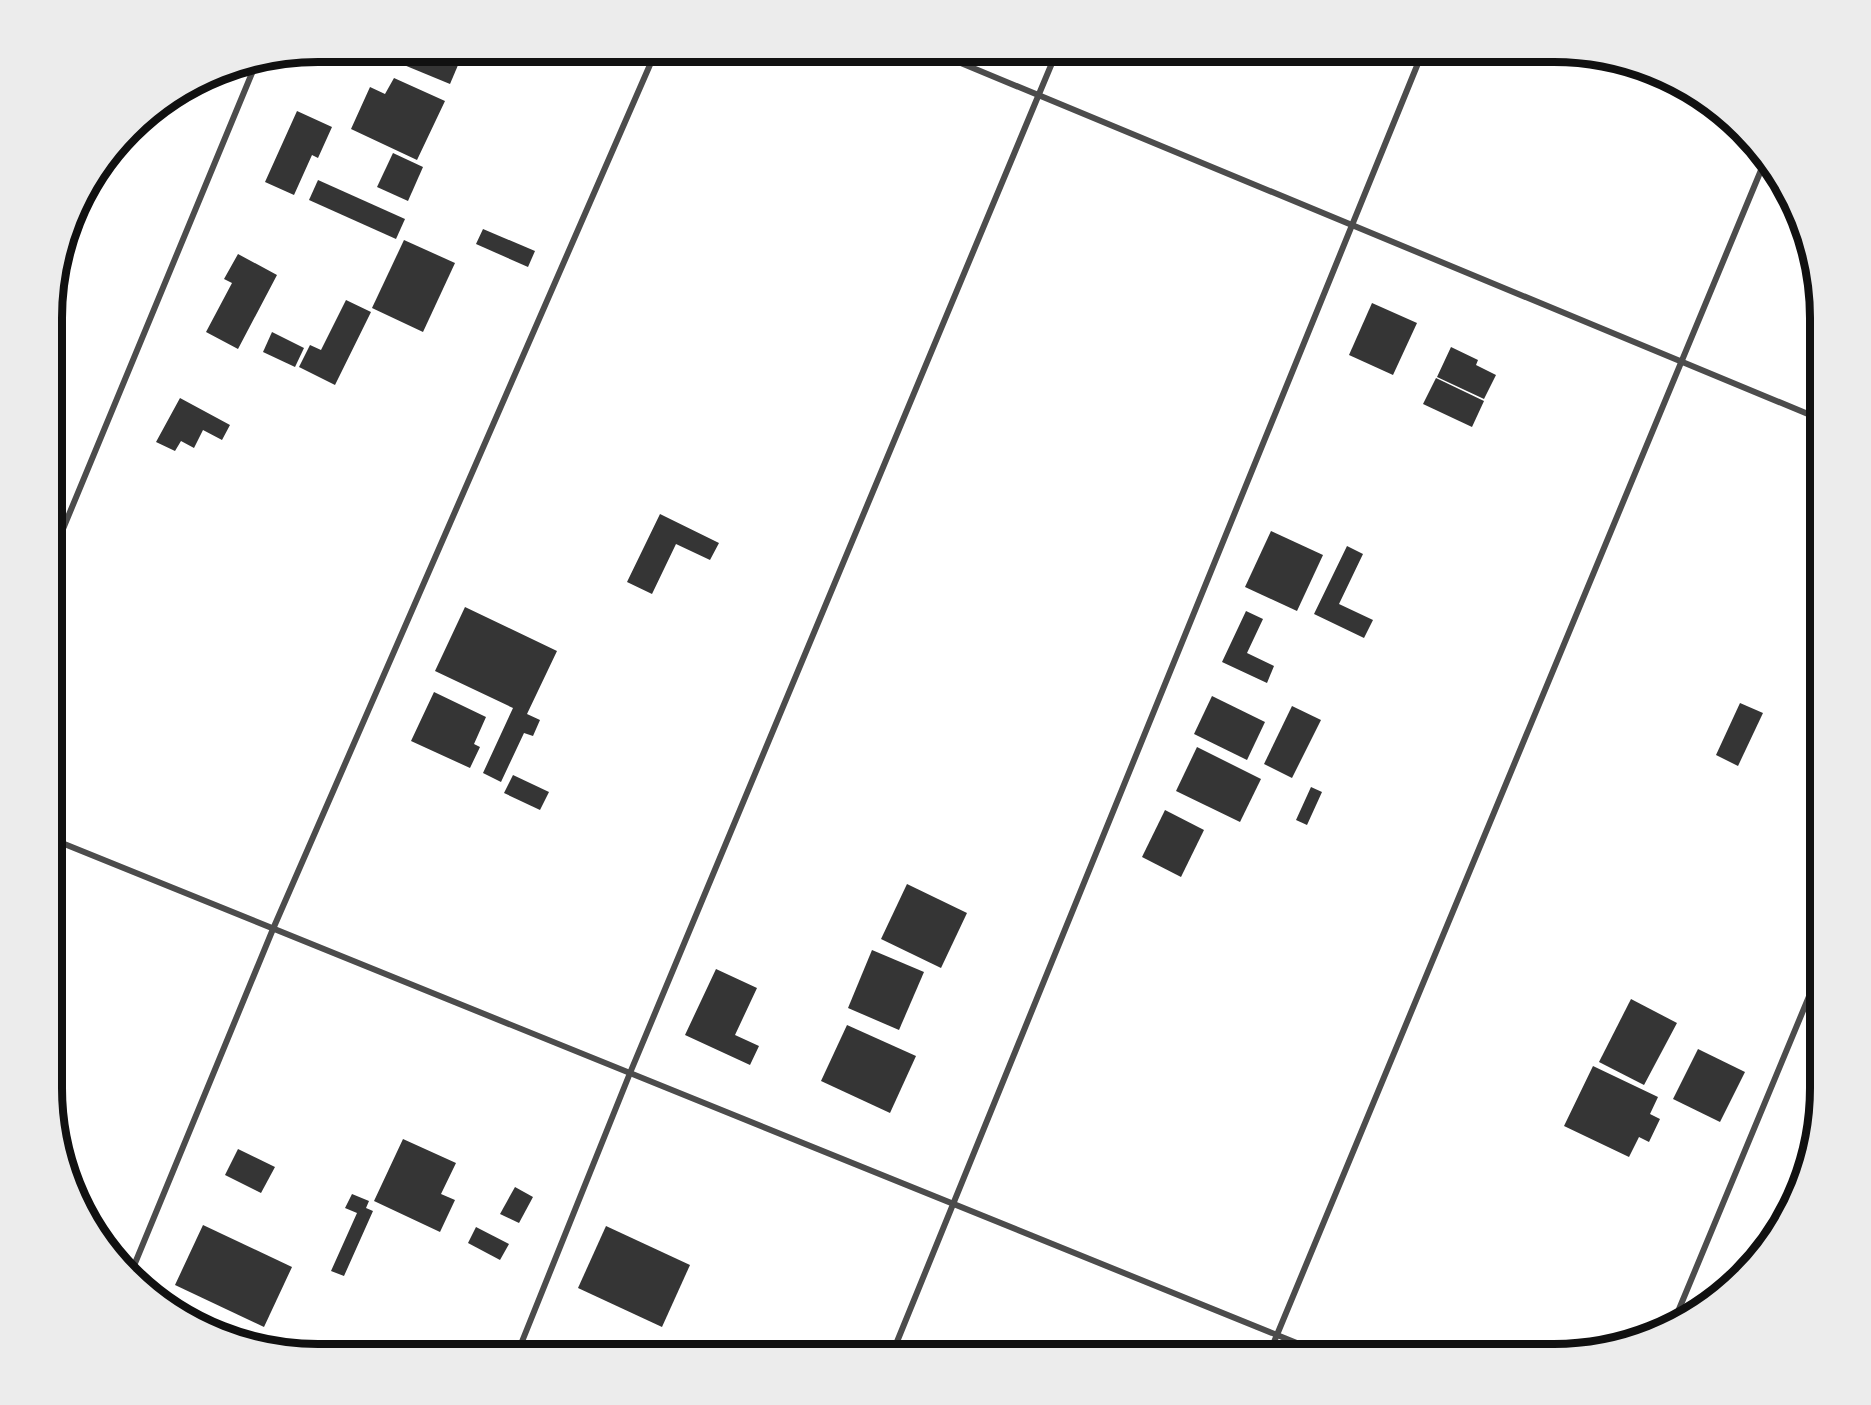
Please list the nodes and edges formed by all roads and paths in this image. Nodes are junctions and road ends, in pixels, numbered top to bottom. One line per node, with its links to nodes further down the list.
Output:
1 (651, 62): 13 (street)
2 (958, 62): 6 (street)
3 (1053, 62): 6 (street)
4 (1418, 62): 8 (street)
5 (253, 70): 11 (street)
6 (1039, 96): 8 (street); 15 (street)
7 (1762, 169): 9 (street)
8 (1351, 225): 9 (street); 16 (street)
9 (1682, 362): 10 (street); 19 (street)
10 (1810, 415)
11 (62, 531)
12 (62, 843): 13 (street)
13 (273, 929): 15 (street); 17 (street)
14 (1810, 994): 18 (street)
15 (630, 1073): 16 (street); 20 (street)
16 (953, 1203): 19 (street); 21 (street)
17 (134, 1265)
18 (1678, 1310)
19 (1277, 1335): 22 (street); 23 (street)
20 (521, 1344)
21 (896, 1344)
22 (1273, 1344)
23 (1299, 1344)

